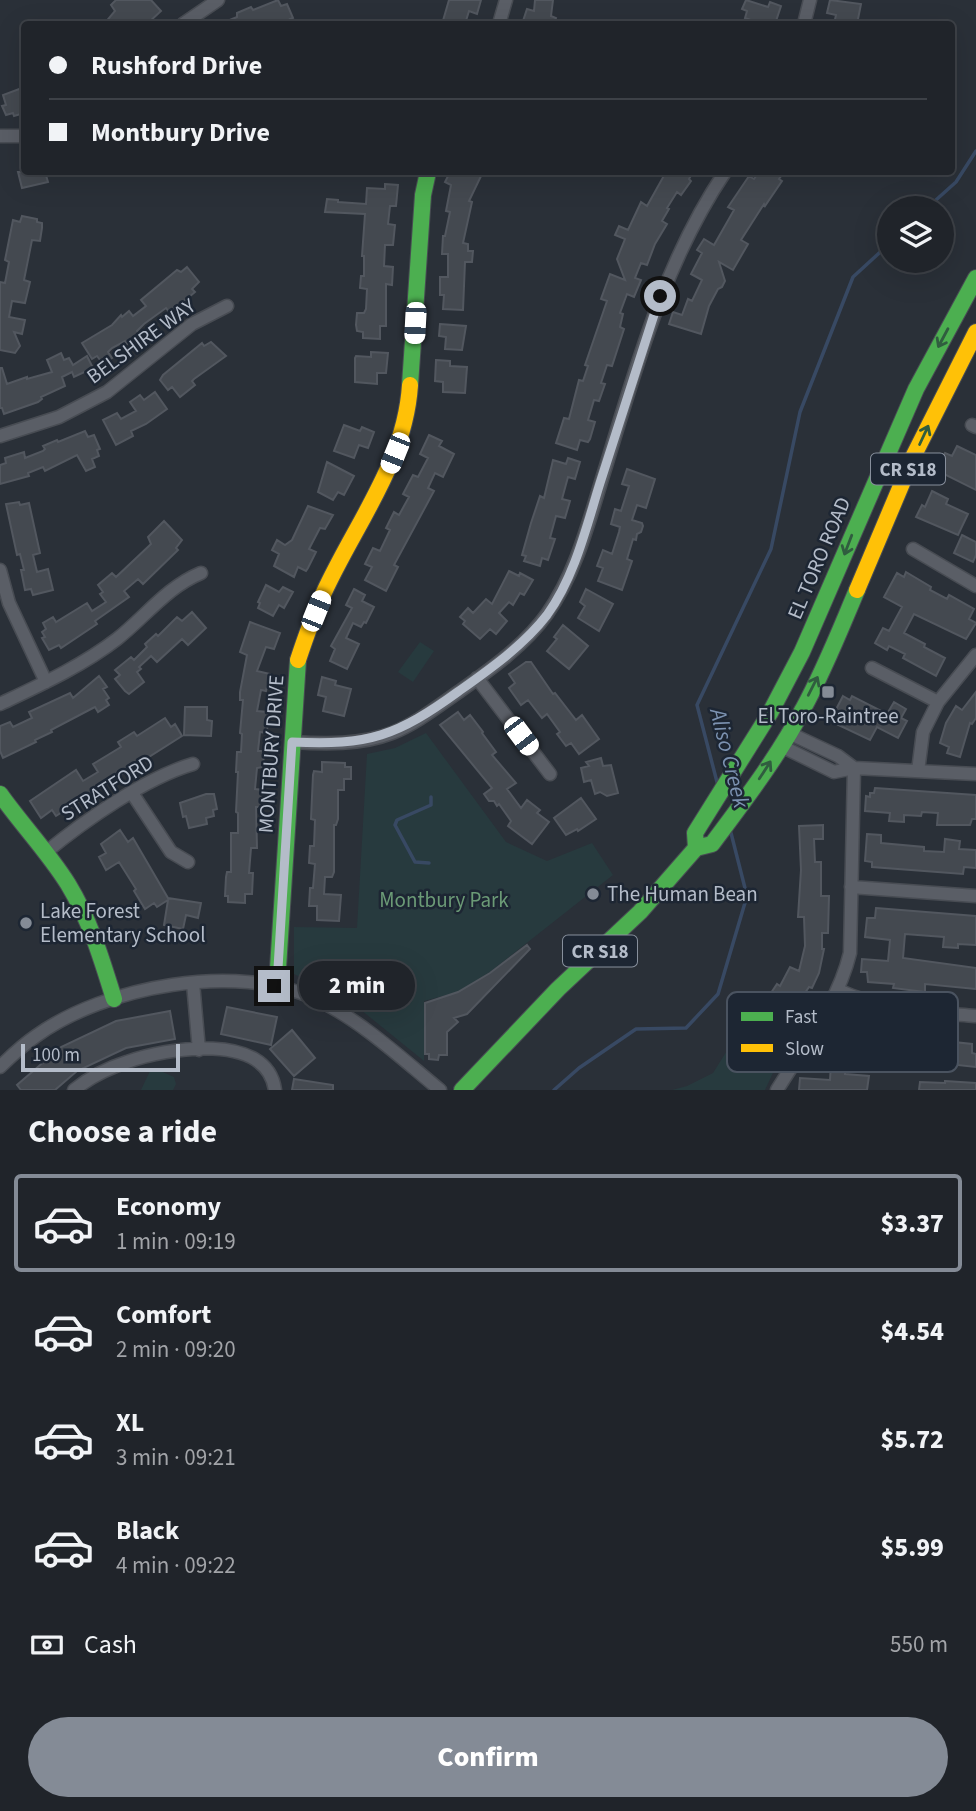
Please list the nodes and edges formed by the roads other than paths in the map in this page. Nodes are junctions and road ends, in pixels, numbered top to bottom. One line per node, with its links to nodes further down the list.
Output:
1 (218, 0): 4 (street)
2 (506, 0): 5 (street)
3 (810, 0): 6 (street)
4 (187, 21)
5 (500, 21)
6 (805, 21)
7 (21, 136): 8 (street)
8 (0, 137)
9 (427, 175): 26 (main road, MONTBURY DRIVE)
10 (723, 175): 21 (street)
11 (976, 278): 36 (main road, EL TORO ROAD, one-way to 36)
12 (227, 306): 14 (street, BELSHIRE WAY)
13 (976, 332): 25 (main road, EL TORO ROAD / CR S18, one-way to 13)
14 (0, 436)
15 (913, 550): 18 (street)
16 (0, 570): 22 (street)
17 (201, 573): 22 (street)
18 (976, 586)
19 (976, 655): 23 (street)
20 (872, 668): 23 (street)
21 (477, 678): 26 (street); 32 (street)
22 (46, 682): 24 (street)
23 (938, 702): 31 (street)
24 (0, 704)
25 (785, 740): 27 (street); 29 (street); 36 (main road, EL TORO ROAD / CR S18, one-way to 25)
26 (292, 742): 42 (main road, MONTBURY DRIVE)
27 (825, 750): 29 (street); 30 (street)
28 (193, 764): 34 (street, STRATFORD)
29 (818, 765): 30 (street)
30 (854, 768): 31 (street); 39 (street)
31 (918, 771): 33 (street)
32 (550, 774)
33 (976, 774)
34 (132, 793): 37 (street, STRATFORD); 38 (street)
35 (0, 794): 37 (main road)
36 (704, 846): 52 (main road, EL TORO ROAD / CR S18)
37 (45, 853): 45 (main road)
38 (188, 862)
39 (851, 887): 40 (street); 43 (street)
40 (976, 896)
41 (193, 982): 42 (street); 45 (street); 46 (street)
42 (274, 986): 51 (street)
43 (838, 990): 44 (street)
44 (842, 992)
45 (114, 999): 47 (street)
46 (199, 1049): 49 (street); 50 (street)
47 (0, 1067)
48 (788, 1072): 53 (street)
49 (74, 1090)
50 (275, 1090)
51 (440, 1090)
52 (462, 1090)
53 (777, 1090)

